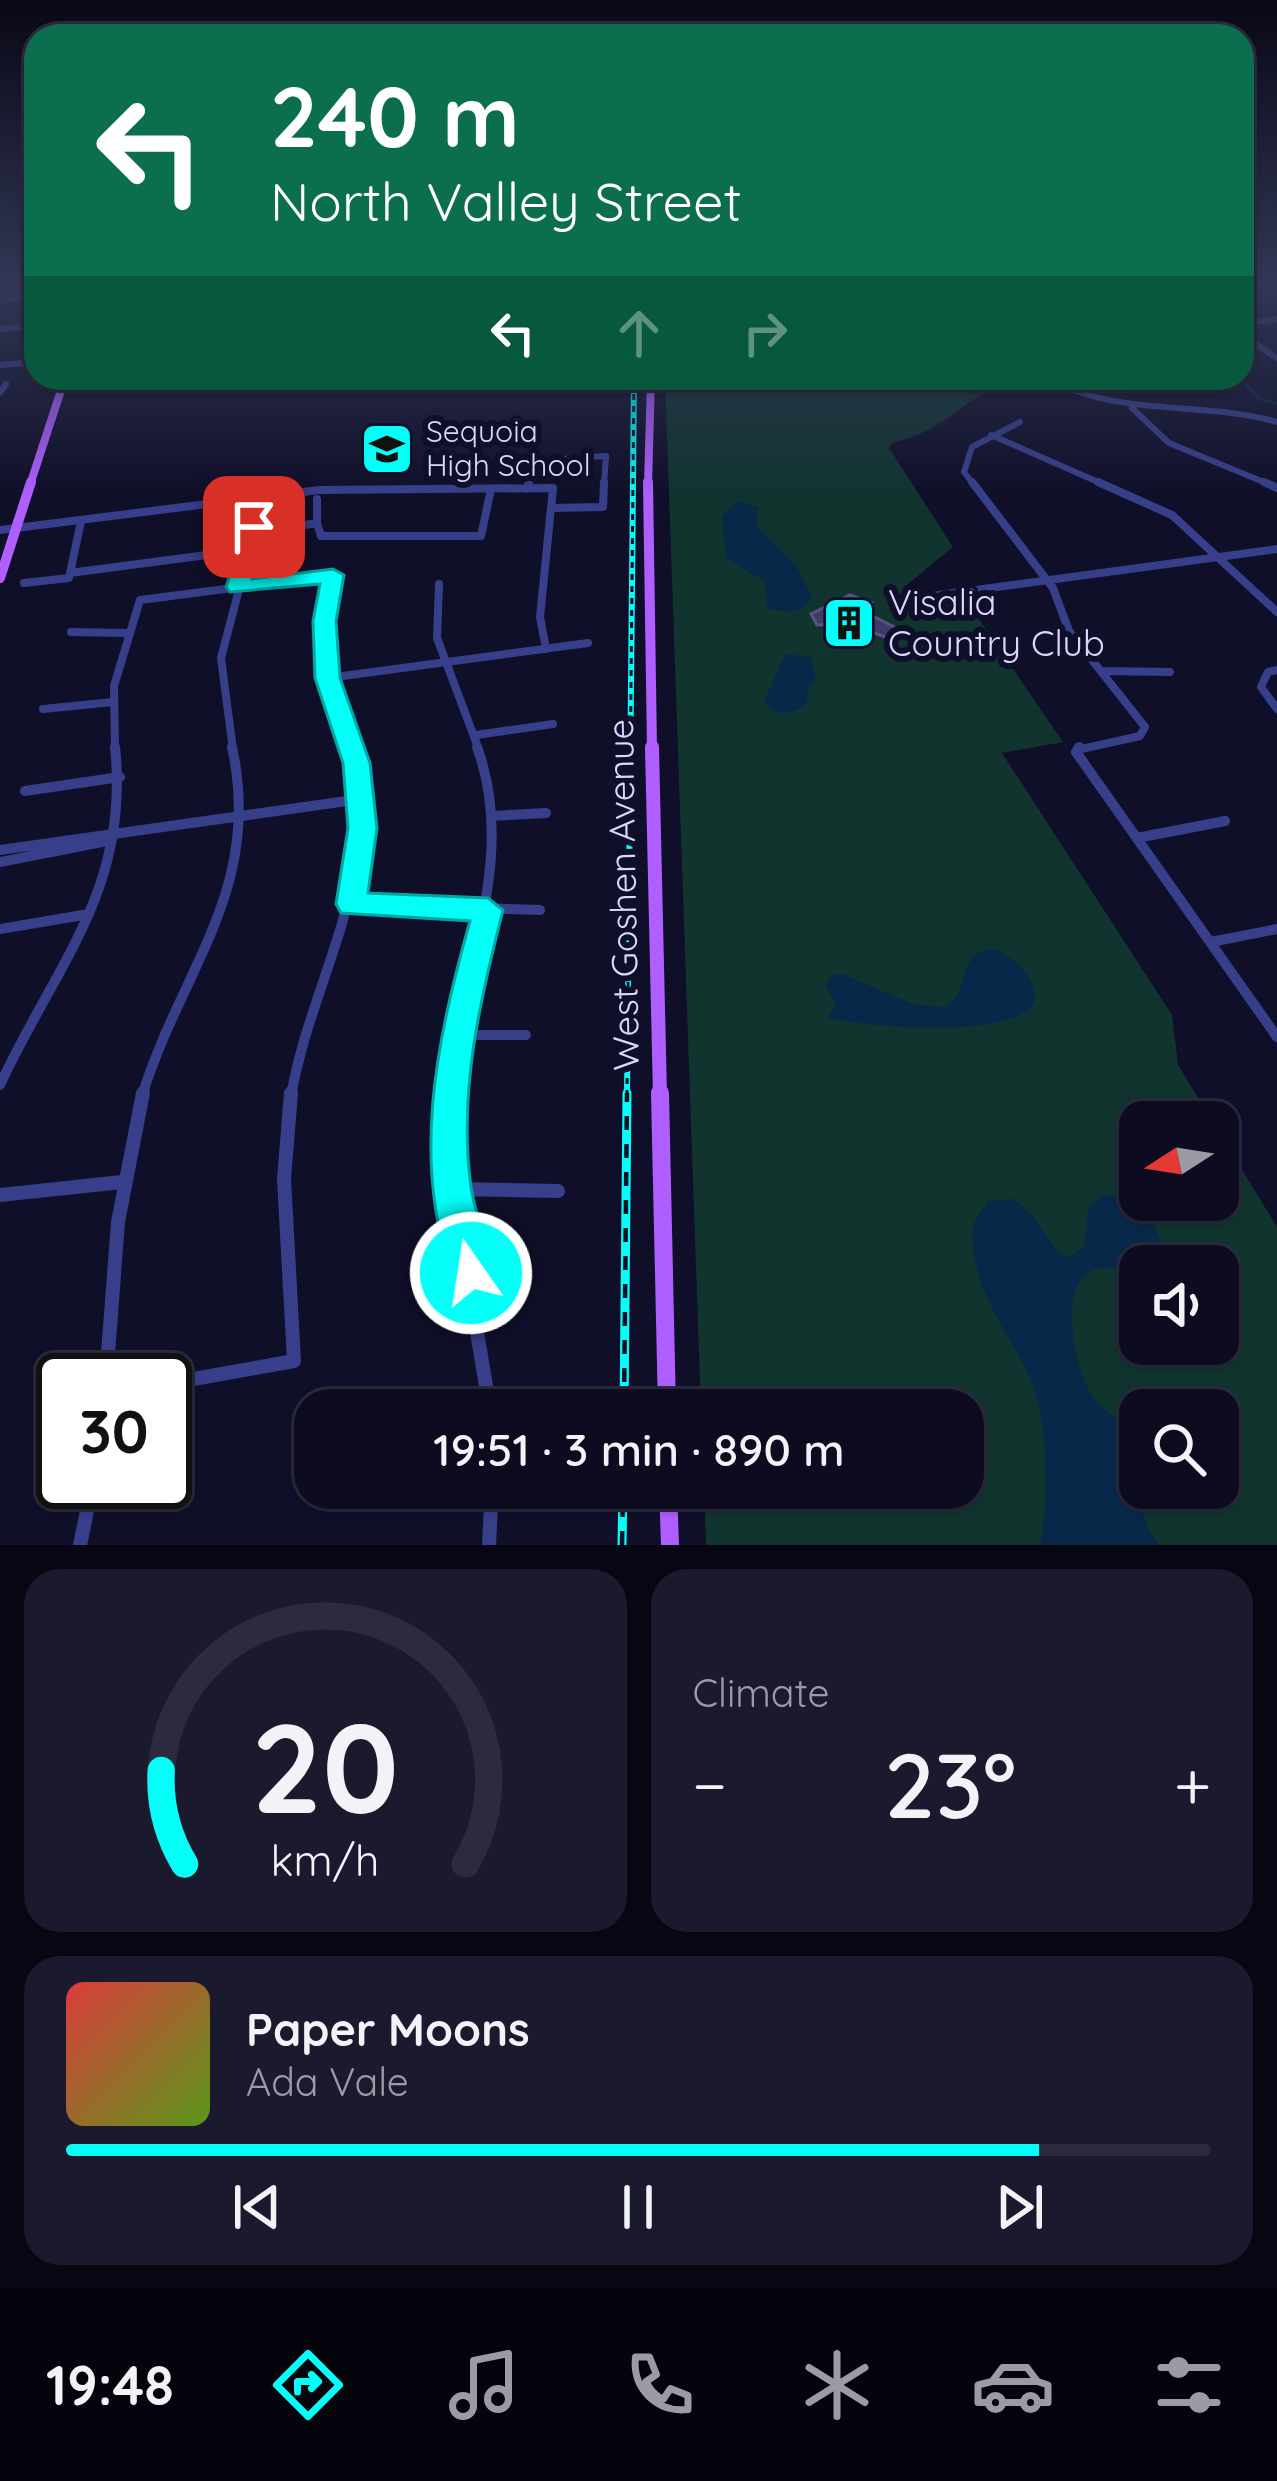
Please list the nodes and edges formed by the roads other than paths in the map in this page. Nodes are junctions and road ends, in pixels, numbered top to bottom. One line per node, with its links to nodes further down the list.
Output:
1 (61, 390): 17 (main road)
2 (651, 390): 75 (main road, West Goshen Avenue)
3 (1071, 390): 4 (street)
4 (1132, 408): 6 (street); 8 (street)
5 (1020, 422): 7 (street)
6 (1277, 422)
7 (992, 436): 22 (street); 25 (street)
8 (1277, 488)
9 (491, 489): 10 (street); 12 (street); 16 (street)
10 (527, 489): 13 (street); 13 (street)
11 (317, 499): 16 (street)
12 (251, 500): 15 (street); 19 (street)
13 (551, 508): 34 (street)
14 (219, 514): 20 (street)
15 (81, 521): 17 (street); 23 (street)
16 (317, 523): 19 (street)
17 (15, 529): 18 (street); 24 (main road)
18 (0, 530)
19 (254, 532): 20 (street); 28 (street)
20 (218, 539): 23 (street)
21 (1277, 549): 22 (street)
22 (1220, 556): 25 (street); 30 (street)
23 (70, 573): 26 (street)
24 (0, 578)
25 (1047, 580): 29 (street); 37 (street)
26 (25, 583)
27 (439, 584): 35 (street)
28 (238, 587): 32 (street); 39 (street); 50 (street)
29 (931, 596)
30 (1277, 612)
31 (70, 632): 32 (street)
32 (127, 633): 40 (street)
33 (588, 643): 34 (street)
34 (546, 649): 35 (street)
35 (442, 664): 39 (street); 44 (street)
36 (1277, 670): 42 (street)
37 (1101, 671): 38 (street); 53 (street)
38 (1170, 672)
39 (328, 678): 47 (street)
40 (113, 702): 41 (street); 45 (street)
41 (43, 709)
42 (1277, 710)
43 (553, 724): 44 (street)
44 (476, 735): 49 (street)
45 (120, 777): 46 (street); 52 (street)
46 (25, 791)
47 (361, 799): 50 (street); 56 (street)
48 (546, 812): 49 (street)
49 (492, 816): 57 (street)
50 (243, 819): 52 (street); 68 (street)
51 (1225, 821): 53 (street)
52 (117, 838): 54 (street); 55 (street); 59 (street)
53 (1137, 838): 62 (street)
54 (0, 850)
55 (0, 862)
56 (352, 904): 57 (street); 73 (street)
57 (488, 910): 58 (street); 63 (street)
58 (540, 910)
59 (90, 914): 60 (street); 66 (street)
60 (0, 928)
61 (1277, 929): 62 (street)
62 (1211, 942): 65 (street)
63 (456, 1035): 64 (street); 69 (street)
64 (526, 1035)
65 (1277, 1037)
66 (5, 1060): 67 (street)
67 (0, 1085)
68 (122, 1182): 71 (street); 72 (street)
69 (452, 1189): 70 (street); 74 (street)
70 (557, 1191)
71 (0, 1195)
72 (107, 1353)
73 (192, 1379)
74 (488, 1389)
75 (667, 1389)
76 (87, 1509): 79 (street)
77 (491, 1509): 80 (street)
78 (669, 1509): 81 (main road)
79 (80, 1545)
80 (489, 1545)
81 (670, 1545)

